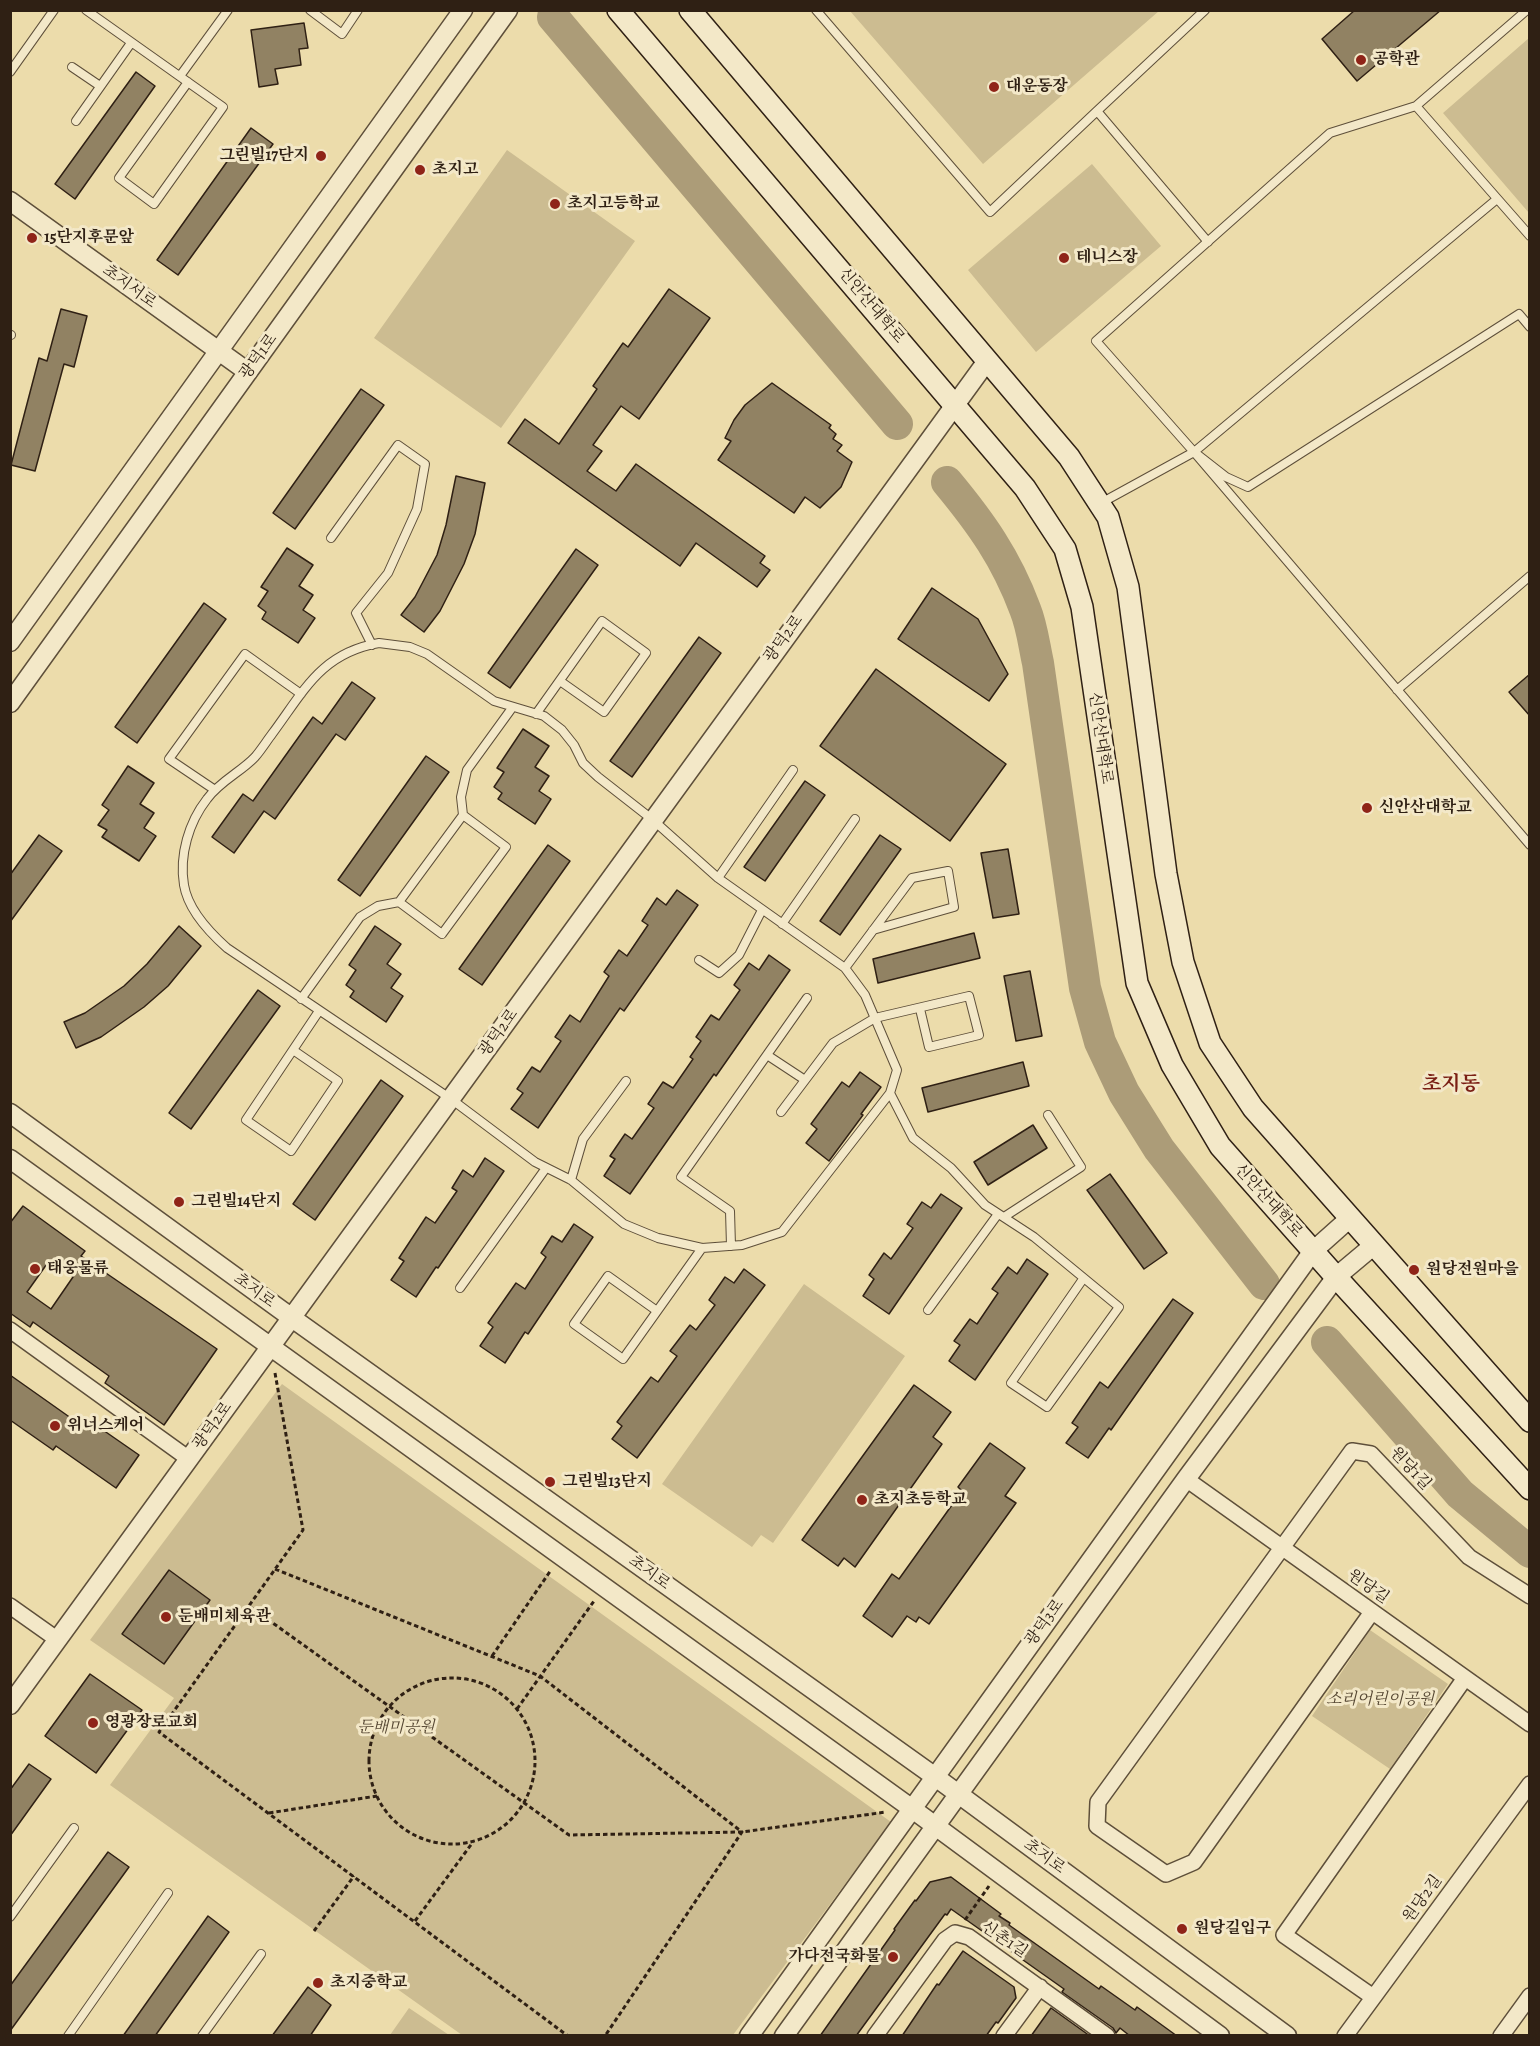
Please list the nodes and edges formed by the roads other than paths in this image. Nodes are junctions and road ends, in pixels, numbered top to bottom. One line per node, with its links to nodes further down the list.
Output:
1 (54, 10): 15 (lane)
2 (86, 10): 13 (lane)
3 (228, 10): 16 (lane)
4 (310, 10): 5 (lane)
5 (358, 10)
6 (464, 10): 27 (street)
7 (508, 10): 29 (street, 광덕1로)
8 (618, 10): 30 (main road, 신안산대학로)
9 (690, 10): 28 (main road)
10 (816, 10): 20 (lane)
11 (1205, 10): 20 (lane)
12 (1527, 10): 19 (lane)
13 (131, 43): 16 (lane); 18 (lane)
14 (72, 67): 18 (lane)
15 (10, 72)
16 (180, 76): 17 (lane)
17 (188, 82): 17 (lane)
18 (100, 86): 21 (lane)
19 (1416, 106): 22 (lane); 25 (lane)
20 (1097, 111): 25 (lane)
21 (76, 121)
22 (1497, 199): 24 (lane); 31 (lane)
23 (10, 201): 27 (street, 초지서로)
24 (1530, 236)
25 (1208, 242): 31 (lane)
26 (1530, 327): 31 (lane)
27 (219, 352): 29 (street, 초지서로); 35 (street)
28 (987, 361): 30 (street, 광덕2로); 32 (main road)
29 (248, 372): 40 (street, 광덕1로)
30 (955, 405): 47 (street, 광덕2로); 78 (main road, 신안산대학로)
31 (1194, 452): 32 (lane); 38 (lane)
32 (1100, 504): 74 (main road)
33 (331, 538): 36 (lane)
34 (1530, 576): 38 (lane)
35 (10, 642)
36 (372, 645): 39 (lane); 41 (lane)
37 (560, 681): 37 (lane); 42 (lane)
38 (1397, 690): 48 (lane)
39 (302, 694): 44 (lane); 44 (lane)
40 (10, 703)
41 (513, 708): 42 (lane); 45 (lane)
42 (536, 714): 47 (lane)
43 (793, 770): 49 (lane)
44 (215, 790): 57 (lane)
45 (463, 815): 50 (lane); 50 (lane)
46 (855, 819): 52 (lane)
47 (653, 820): 49 (lane); 66 (street, 광덕2로)
48 (1530, 845)
49 (718, 878): 51 (lane)
50 (399, 902): 57 (lane)
51 (762, 910): 52 (lane); 54 (lane)
52 (782, 924): 55 (lane)
53 (873, 930): 53 (lane); 55 (lane)
54 (699, 960)
55 (845, 968): 60 (lane)
56 (807, 998): 62 (lane)
57 (301, 999): 59 (lane)
58 (920, 1009): 58 (lane); 60 (lane)
59 (319, 1011): 61 (lane); 66 (lane)
60 (875, 1018): 63 (lane); 65 (lane)
61 (293, 1050): 61 (lane)
62 (767, 1055): 63 (lane); 75 (lane)
63 (804, 1080): 67 (lane)
64 (626, 1081): 72 (lane)
65 (890, 1093): 73 (lane); 75 (lane)
66 (451, 1099): 71 (lane); 84 (street, 광덕2로)
67 (781, 1112)
68 (10, 1113): 84 (street, 초지로)
69 (1048, 1115): 73 (lane)
70 (10, 1159): 86 (street)
71 (546, 1168): 72 (lane); 81 (lane)
72 (571, 1180): 77 (lane)
73 (1001, 1216): 80 (lane); 82 (lane)
74 (1350, 1218): 76 (main road); 78 (street, 광덕3로)
75 (732, 1246): 77 (lane)
76 (1373, 1246): 79 (street, 광덕3로); 87 (main road)
77 (702, 1248): 83 (lane)
78 (1313, 1251): 79 (main road, 신안산대학로); 99 (street, 광덕3로)
79 (1336, 1277): 89 (street, 광덕3로); 90 (main road, 신안산대학로)
80 (1083, 1279): 80 (lane)
81 (459, 1288)
82 (928, 1310)
83 (657, 1311): 83 (lane)
84 (292, 1318): 86 (street, 광덕2로); 99 (street, 초지로)
85 (10, 1330): 88 (street)
86 (270, 1348): 88 (street, 광덕2로); 102 (street)
87 (1530, 1421)
88 (189, 1460): 95 (street, 광덕2로)
89 (1186, 1479): 91 (street, 원당길); 101 (street, 광덕3로)
90 (1530, 1489)
91 (1283, 1548): 92 (street, 원당1길); 94 (street, 원당길); 94 (street)
92 (1530, 1596)
93 (10, 1606): 95 (street)
94 (1372, 1612): 96 (street, 원당길)
95 (58, 1640): 97 (street, 광덕2로)
96 (1465, 1678): 98 (street, 원당길); 110 (street)
97 (10, 1705)
98 (1530, 1724)
99 (934, 1776): 101 (street, 초지로); 102 (street, 광덕3로)
100 (1530, 1784): 110 (street, 원당2길)
101 (958, 1794): 103 (street, 광덕3로); 119 (street, 초지로)
102 (911, 1808): 103 (street); 113 (street, 광덕3로)
103 (935, 1826): 114 (street, 광덕3로); 118 (street)
104 (74, 1828): 106 (lane)
105 (168, 1893): 111 (lane)
106 (10, 1917)
107 (261, 1954): 112 (lane)
108 (1040, 1987): 115 (street, 신촌1길); 116 (street); 117 (street, 신촌1길)
109 (1530, 1996): 121 (street)
110 (1373, 1997): 120 (street, 원당2길)
111 (68, 2036)
112 (202, 2036)
113 (749, 2036)
114 (784, 2036)
115 (875, 2036)
116 (1004, 2036)
117 (1107, 2036)
118 (1220, 2036)
119 (1287, 2036)
120 (1345, 2036)
121 (1501, 2036)

